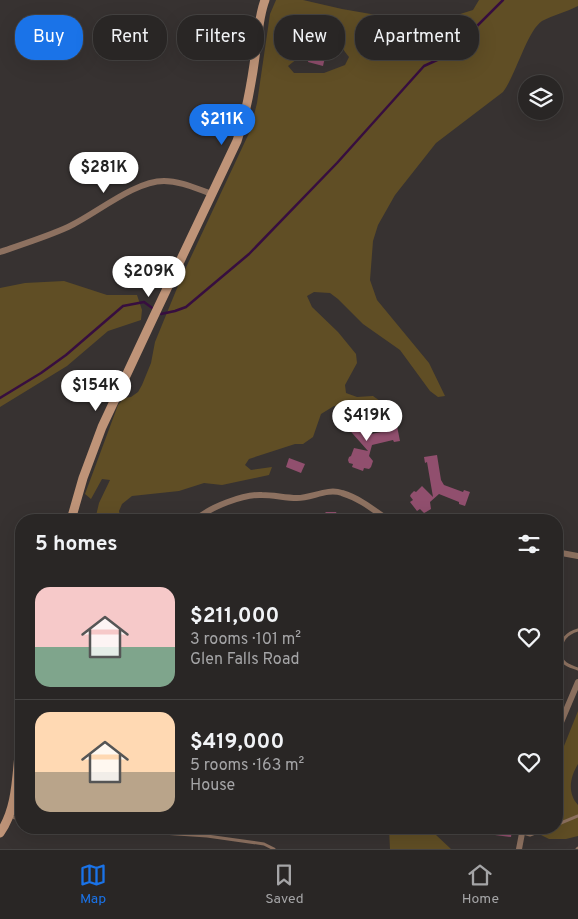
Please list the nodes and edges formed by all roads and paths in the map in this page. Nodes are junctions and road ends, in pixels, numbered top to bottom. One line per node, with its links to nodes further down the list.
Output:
1 (265, 0): 2 (street)
2 (212, 194): 3 (street); 4 (street)
3 (0, 252)
4 (73, 514)
5 (203, 514): 6 (street)
6 (379, 514)
7 (563, 553): 8 (street)
8 (578, 556)
9 (578, 630): 10 (lane)
10 (563, 640)
11 (563, 661): 12 (lane)
12 (578, 670)
13 (578, 682): 14 (street)
14 (563, 717)
15 (15, 782): 16 (street)
16 (9, 816): 18 (lane); 20 (street)
17 (578, 816): 19 (lane)
18 (15, 818)
19 (563, 821)
20 (0, 833)
21 (177, 834): 23 (lane)
22 (522, 834): 24 (street)
23 (274, 849)
24 (519, 849)

